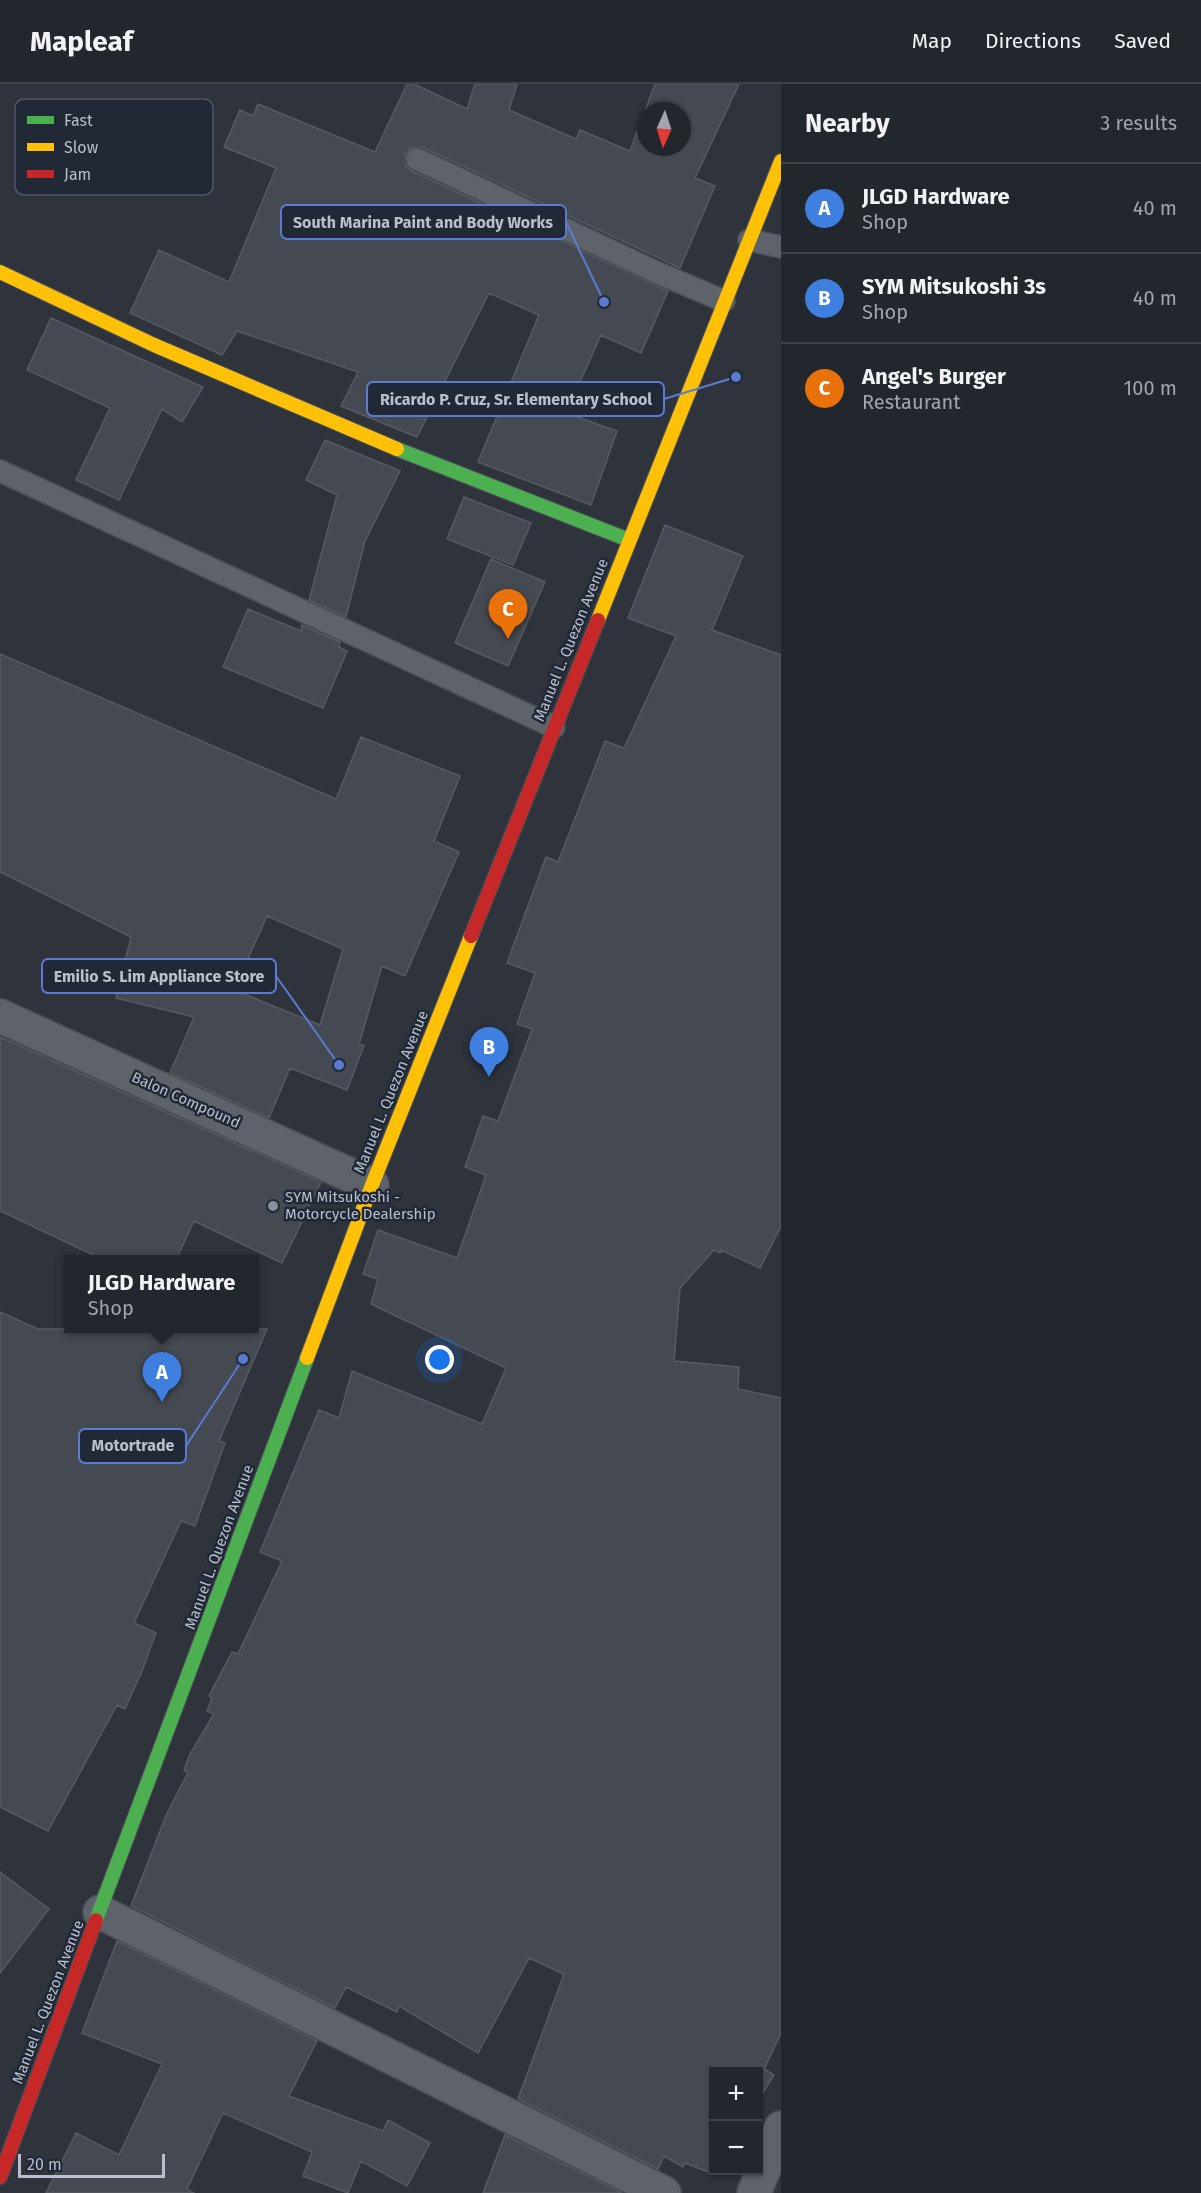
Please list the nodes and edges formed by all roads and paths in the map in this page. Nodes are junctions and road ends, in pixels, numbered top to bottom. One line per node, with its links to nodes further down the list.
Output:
1 (417, 159): 6 (lane)
2 (781, 161): 3 (main road, Manuel L. Quezon Avenue)
3 (749, 240): 4 (lane); 6 (main road, Manuel L. Quezon Avenue)
4 (781, 248)
5 (0, 272): 8 (main road)
6 (724, 301): 8 (main road, Manuel L. Quezon Avenue)
7 (0, 471): 9 (lane)
8 (628, 540): 9 (main road, Manuel L. Quezon Avenue)
9 (554, 727): 11 (main road, Manuel L. Quezon Avenue)
10 (0, 1016): 11 (street, Balon Compound)
11 (372, 1185): 12 (main road, Manuel L. Quezon Avenue)
12 (100, 1912): 14 (main road, Manuel L. Quezon Avenue); 15 (street)
13 (781, 2128): 16 (street)
14 (0, 2177)
15 (664, 2193)
16 (754, 2193)

